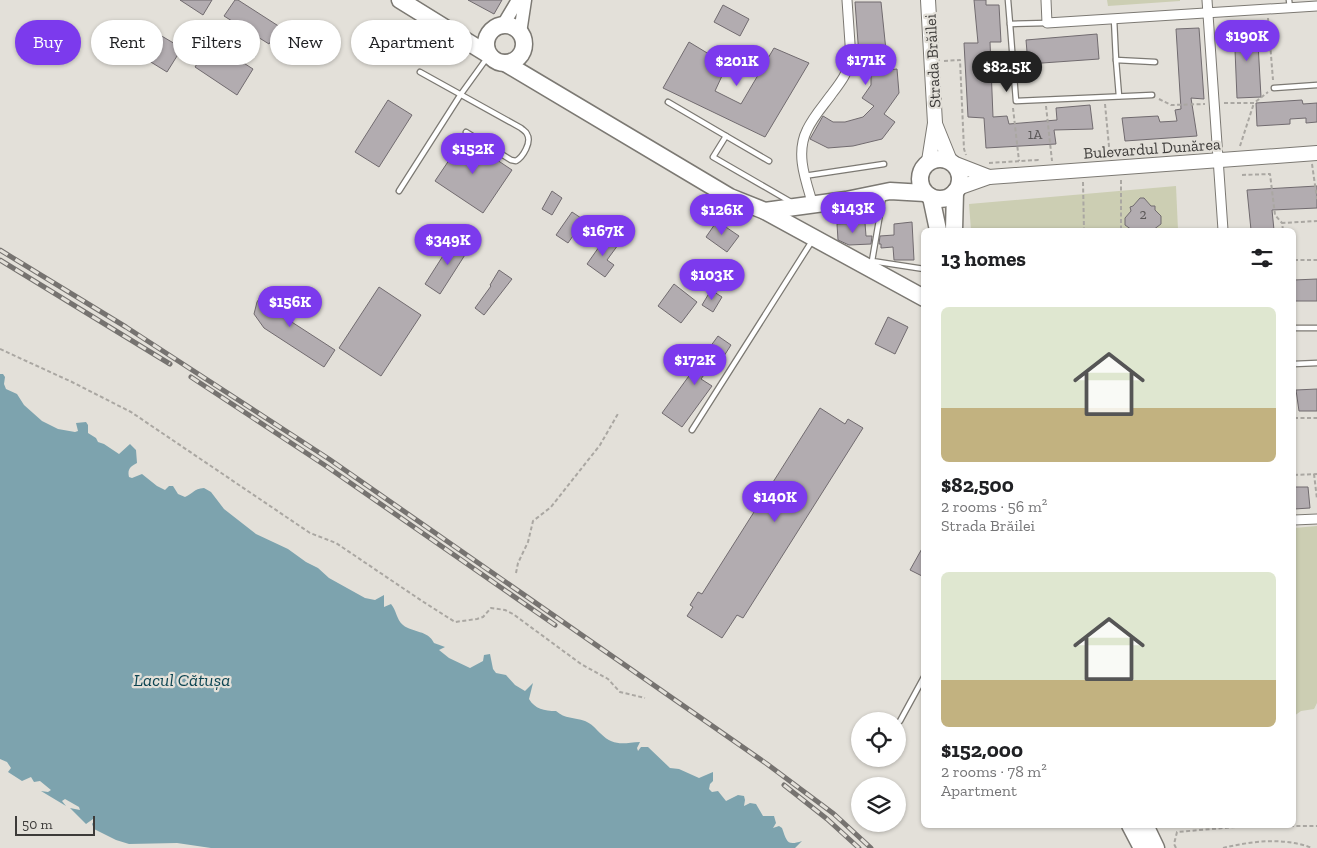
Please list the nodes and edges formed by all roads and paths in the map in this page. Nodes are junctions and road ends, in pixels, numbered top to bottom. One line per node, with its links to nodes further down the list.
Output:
1 (518, 0): 17 (street)
2 (525, 0): 19 (street)
3 (847, 0): 55 (street)
4 (928, 0): 38 (main road, Strada Brăilei)
5 (1008, 0): 16 (lane)
6 (1046, 0): 15 (street)
7 (1207, 0): 12 (street)
8 (408, 2): 14 (highway)
9 (1290, 4): 10 (street); 11 (street)
10 (1317, 7)
11 (1267, 9): 12 (street); 29 (path)
12 (1208, 13): 13 (street); 46 (street)
13 (1114, 19): 15 (street); 22 (lane)
14 (435, 20)
15 (1047, 23): 16 (lane)
16 (1010, 24): 35 (lane)
17 (497, 28): 18 (highway); 19 (highway); 21 (highway)
18 (472, 31)
19 (522, 40): 25 (highway); 27 (highway)
20 (472, 44): 21 (highway)
21 (489, 55): 25 (highway); 30 (lane)
22 (1116, 60): 24 (lane); 32 (lane)
23 (941, 61): 43 (path)
24 (1156, 62)
25 (505, 63): 27 (highway)
26 (420, 72): 30 (lane)
27 (536, 81): 63 (highway)
28 (1317, 84): 29 (lane)
29 (1274, 88)
30 (461, 94): 39 (lane); 58 (lane)
31 (1152, 95): 32 (lane)
32 (1119, 96): 33 (lane)
33 (1104, 97): 34 (lane); 50 (path)
34 (1045, 100): 35 (lane); 52 (path)
35 (1016, 101): 44 (path)
36 (668, 102): 40 (lane)
37 (1254, 103): 41 (path)
38 (935, 123): 43 (main road, Strada Brăilei); 48 (main road, Strada Brăilei)
39 (466, 132)
40 (726, 136): 45 (lane); 62 (lane)
41 (1240, 146)
42 (1314, 153): 46 (main road, Bulevardul Dunărea); 61 (path)
43 (956, 160): 48 (highway); 56 (main road, Bulevardul Dunărea); 57 (highway, Strada Brăilei)
44 (1019, 160): 49 (path); 53 (path)
45 (769, 161)
46 (1219, 161): 50 (main road, Bulevardul Dunărea); 70 (street)
47 (884, 164): 55 (lane)
48 (926, 164): 59 (highway); 60 (highway, Strada Brăilei)
49 (984, 164)
50 (1116, 168): 51 (main road, Bulevardul Dunărea); 69 (path)
51 (1082, 171): 52 (main road, Bulevardul Dunărea); 68 (path)
52 (1054, 173): 53 (main road, Bulevardul Dunărea)
53 (1039, 174): 56 (main road, Bulevardul Dunărea)
54 (1242, 175): 65 (path)
55 (804, 176): 62 (street)
56 (989, 177): 57 (main road, Bulevardul Dunărea)
57 (956, 190): 60 (highway); 67 (highway, Strada Brăilei)
58 (399, 191)
59 (887, 192): 60 (highway); 62 (highway); 75 (lane)
60 (928, 195): 66 (highway, Strada Brăilei)
61 (1317, 199)
62 (806, 206): 63 (highway)
63 (765, 211): 72 (highway)
64 (1317, 221): 65 (path)
65 (1282, 223): 71 (path)
66 (937, 228)
67 (954, 228)
68 (1084, 228)
69 (1121, 228)
70 (1223, 228)
71 (1283, 228)
72 (814, 238): 75 (highway); 86 (lane)
73 (1296, 260): 74 (path)
74 (1317, 260)
75 (869, 264): 76 (lane); 77 (highway)
76 (921, 269)
77 (921, 296)
78 (1296, 328): 79 (lane)
79 (1317, 328)
80 (0, 349): 94 (path)
81 (1317, 363): 82 (lane)
82 (1296, 364)
83 (619, 412): 92 (path)
84 (1296, 418): 85 (path)
85 (1317, 418)
86 (692, 430)
87 (1296, 474): 88 (path)
88 (1315, 474): 89 (path)
89 (1317, 499)
90 (1317, 519): 91 (street)
91 (1296, 520)
92 (516, 573)
93 (921, 682): 95 (lane)
94 (645, 698)
95 (905, 712)
96 (1296, 826): 97 (path)
97 (1317, 826)
98 (1132, 828): 101 (highway)
99 (1146, 828): 102 (highway)
100 (1224, 828): 103 (path)
101 (1142, 848)
102 (1156, 848)
103 (1176, 848)
104 (1223, 848): 105 (path)
105 (1312, 848)

